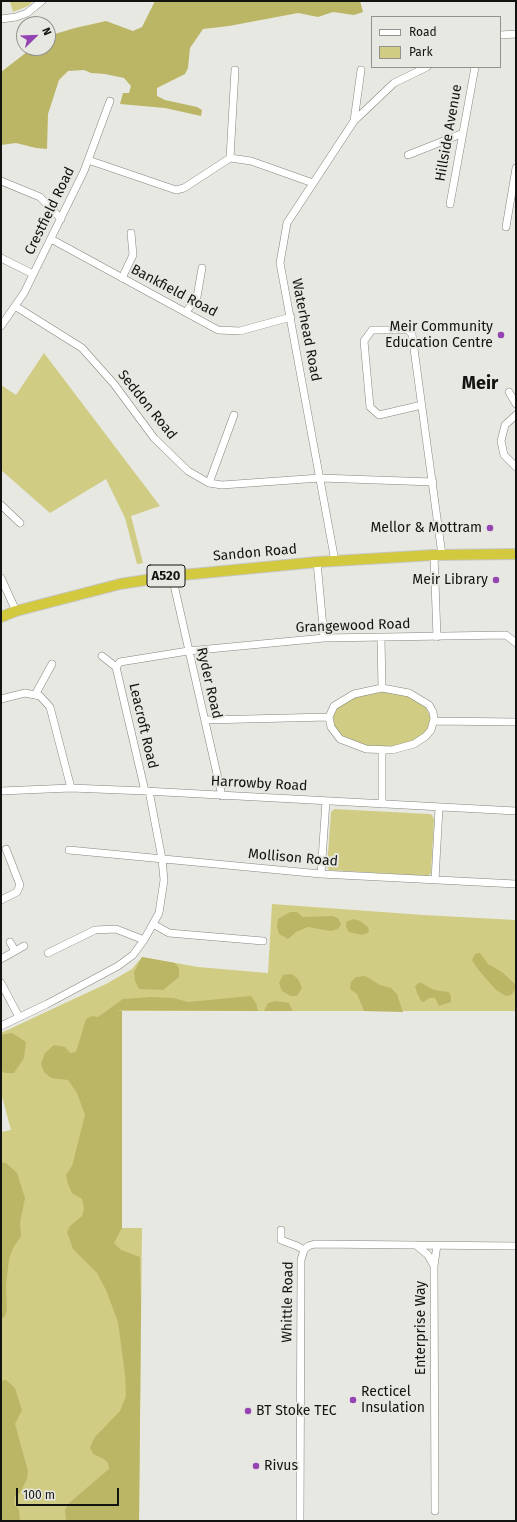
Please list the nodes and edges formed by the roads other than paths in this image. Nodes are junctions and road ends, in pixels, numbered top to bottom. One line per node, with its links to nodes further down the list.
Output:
1 (42, 1): 2 (street)
2 (1, 19)
3 (516, 34): 4 (street)
4 (501, 35)
5 (425, 68): 10 (street)
6 (475, 68): 11 (street, Hillside Avenue)
7 (235, 70): 13 (street)
8 (361, 70): 10 (street)
9 (110, 101): 14 (street, Crestfield Road)
10 (354, 121): 17 (street, Waterhead Road)
11 (461, 134): 12 (street); 18 (street, Hillside Avenue)
12 (408, 155)
13 (230, 158): 14 (street); 17 (street)
14 (88, 160): 19 (street, Crestfield Road)
15 (516, 168): 20 (street)
16 (1, 181): 19 (street)
17 (313, 183): 29 (street, Waterhead Road)
18 (450, 204)
19 (61, 218): 22 (street, Crestfield Road)
20 (506, 227)
21 (131, 233): 26 (street)
22 (51, 239): 25 (street, Crestfield Road); 26 (street, Bankfield Road)
23 (1, 258): 25 (street)
24 (202, 268): 28 (street)
25 (33, 274): 27 (street, Crestfield Road)
26 (122, 278): 28 (street, Bankfield Road)
27 (15, 306): 30 (street, Crestfield Road); 39 (street, Seddon Road)
28 (186, 312): 29 (street, Bankfield Road)
29 (291, 317): 37 (street, Waterhead Road)
30 (1, 326)
31 (509, 392): 32 (street)
32 (516, 404)
33 (422, 405): 33 (street); 38 (street)
34 (234, 415): 39 (street)
35 (516, 415): 36 (street)
36 (516, 467)
37 (320, 478): 38 (street, Seddon Road); 39 (street, Seddon Road); 44 (street, Waterhead Road)
38 (433, 482): 43 (street)
39 (209, 483)
40 (1, 505): 41 (street)
41 (20, 523)
42 (516, 554): 43 (highway, Sandon Road / A520)
43 (438, 555): 44 (highway, Sandon Road / A520); 50 (street)
44 (335, 561): 45 (highway, Sandon Road / A520)
45 (317, 562): 46 (highway, Sandon Road / A520); 51 (street)
46 (172, 576): 48 (highway, Sandon Road / A520); 54 (street, Ryder Road)
47 (1, 578): 48 (street)
48 (16, 610): 49 (highway, Sandon Road / A520)
49 (1, 617)
50 (436, 637): 52 (street, Grangewood Road); 53 (street, Grangewood Road)
51 (324, 638): 52 (street, Grangewood Road); 54 (street, Grangewood Road)
52 (381, 638): 58 (street)
53 (516, 643)
54 (188, 651): 57 (street); 62 (street, Ryder Road)
55 (102, 656): 57 (street)
56 (52, 664): 59 (street)
57 (116, 666): 68 (street, Leacroft Road)
58 (382, 688): 61 (street); 63 (street)
59 (35, 695): 60 (street); 66 (street)
60 (1, 699)
61 (329, 717): 62 (street); 65 (street)
62 (205, 720): 69 (street, Ryder Road)
63 (434, 721): 64 (street); 65 (street)
64 (516, 722)
65 (382, 751): 71 (street)
66 (71, 788): 67 (street, Harrowby Road); 68 (street, Harrowby Road)
67 (1, 791)
68 (147, 791): 69 (street, Harrowby Road); 76 (street, Leacroft Road)
69 (222, 796): 70 (street, Harrowby Road)
70 (326, 801): 71 (street, Harrowby Road); 77 (street)
71 (382, 804): 72 (street, Harrowby Road)
72 (439, 808): 73 (street, Harrowby Road); 78 (street)
73 (516, 811)
74 (6, 849): 80 (street)
75 (69, 850): 76 (street, Mollison Road)
76 (162, 859): 77 (street, Mollison Road); 81 (street, Leacroft Road)
77 (320, 874): 78 (street, Mollison Road)
78 (435, 880): 79 (street, Mollison Road)
79 (516, 884)
80 (1, 900)
81 (153, 924): 82 (street, Leacroft Road); 83 (street)
82 (144, 940): 87 (street); 90 (street, Leacroft Road)
83 (264, 941)
84 (10, 942): 86 (street)
85 (24, 946): 86 (street)
86 (15, 951): 88 (street)
87 (48, 953)
88 (1, 959)
89 (1, 983): 90 (street)
90 (19, 1017): 91 (street, Leacroft Road)
91 (1, 1026)
92 (281, 1230): 96 (street)
93 (416, 1245): 94 (street, Whittle Road); 96 (street, Whittle Road); 97 (street, Enterprise Way)
94 (437, 1245): 95 (street, Whittle Road); 97 (street, Enterprise Way)
95 (516, 1246)
96 (304, 1250): 99 (street, Whittle Road)
97 (434, 1266): 98 (street, Enterprise Way)
98 (435, 1511)
99 (300, 1521)

